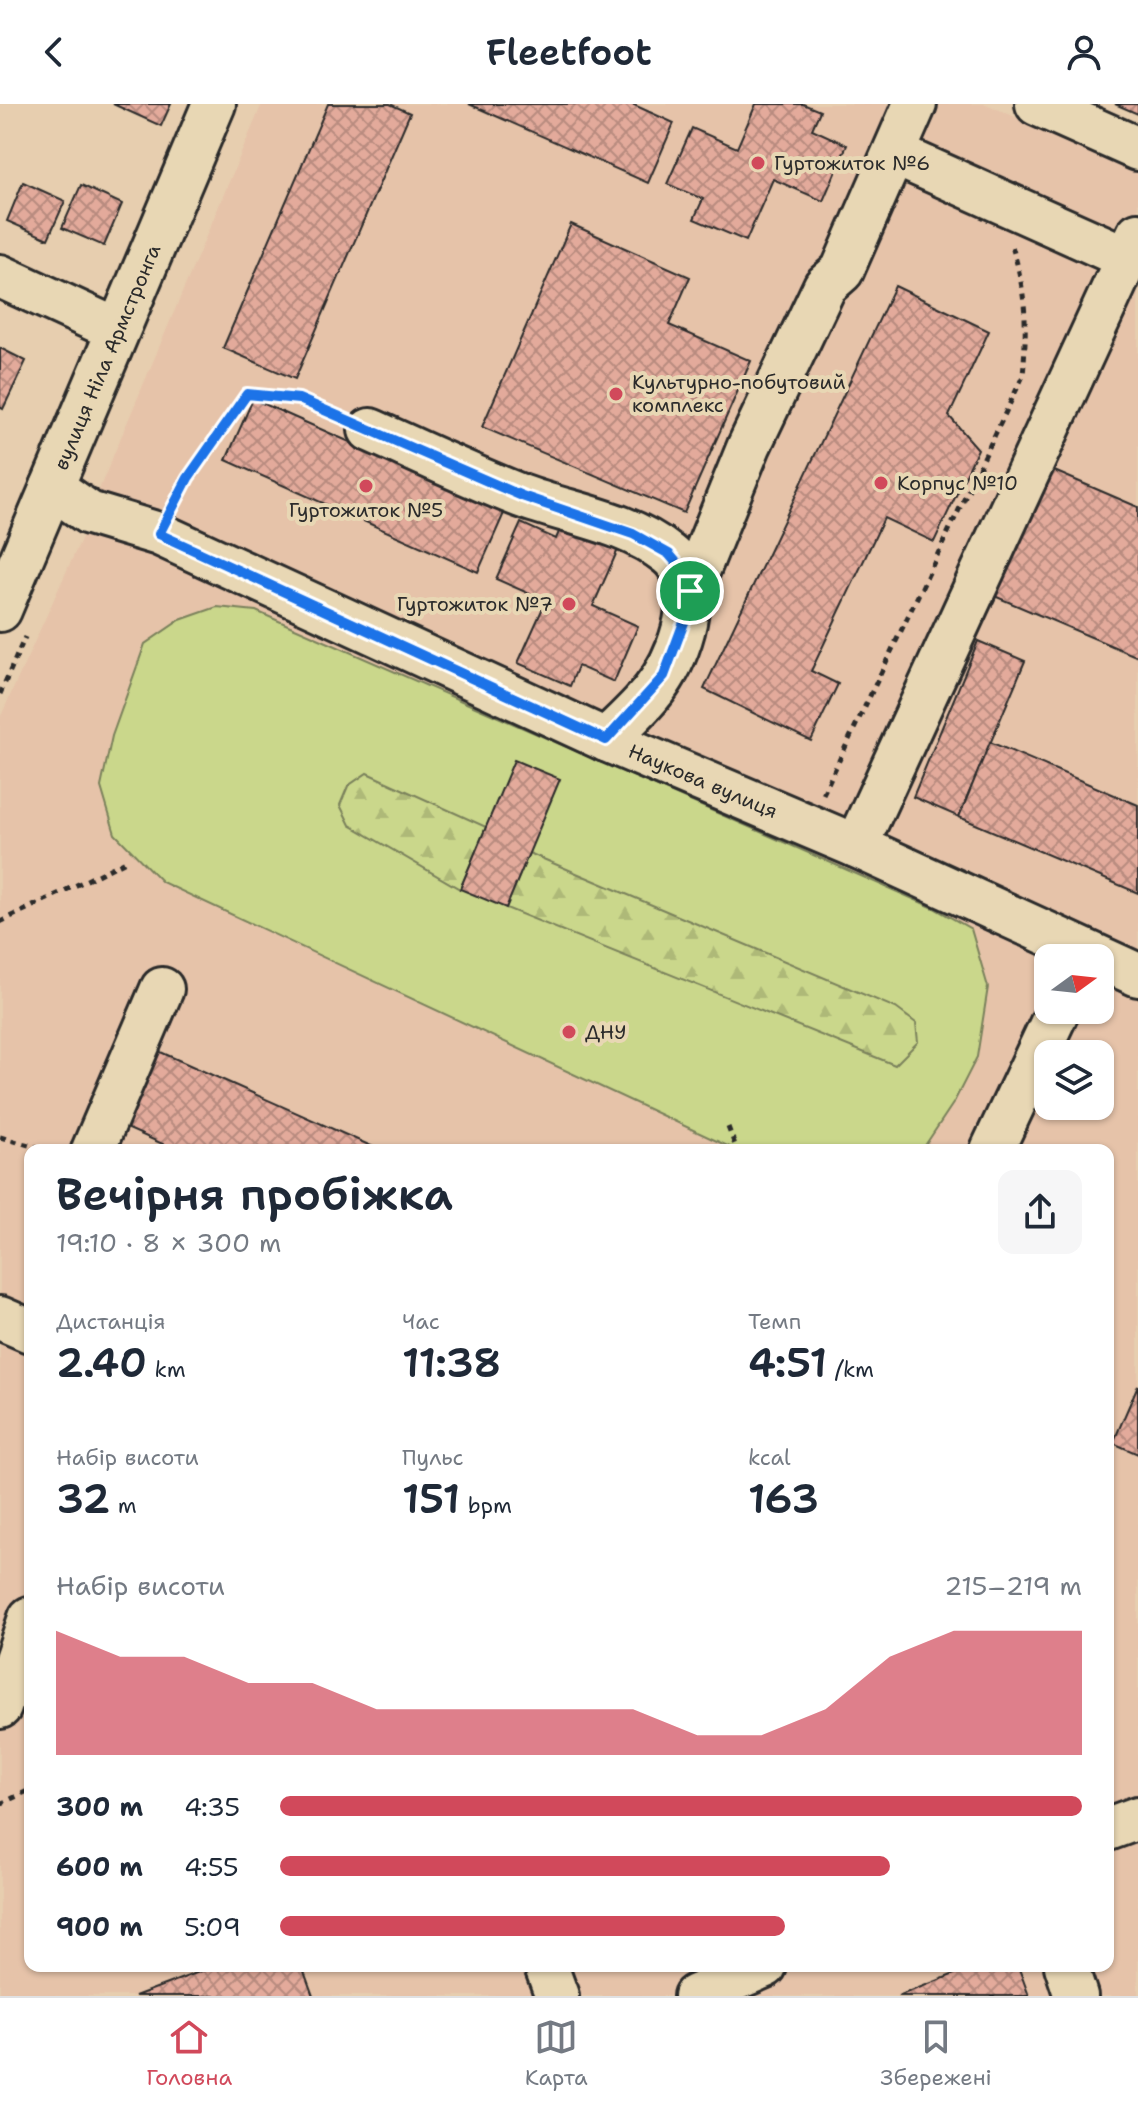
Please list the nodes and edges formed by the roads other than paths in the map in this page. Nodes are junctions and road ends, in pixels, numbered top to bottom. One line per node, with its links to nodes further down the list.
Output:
1 (214, 104): 8 (street, вулиця Ніла Армстронга)
2 (915, 104): 5 (street)
3 (1037, 104): 4 (street)
4 (1138, 149)
5 (895, 154): 6 (street); 11 (street)
6 (1133, 246): 14 (street)
7 (0, 276): 8 (street)
8 (117, 330): 10 (street, вулиця Ніла Армстронга)
9 (370, 430): 11 (street)
10 (52, 487): 12 (street, вулиця Ніла Армстронга); 13 (street, Наукова вулиця)
11 (690, 591): 13 (street)
12 (0, 610)
13 (606, 740): 14 (street, Наукова вулиця)
14 (856, 846): 15 (street, Наукова вулиця)
15 (1061, 944)
16 (1114, 966): 17 (street, Наукова вулиця)
17 (1138, 975)
18 (162, 989): 20 (street)
19 (1051, 1024): 21 (street)
20 (96, 1144)
21 (995, 1144)
22 (0, 1318): 23 (street)
23 (24, 1328)
24 (24, 1636): 25 (street)
25 (0, 1707)
26 (1138, 1818): 27 (street)
27 (1114, 1827)
28 (548, 1972): 31 (street)
29 (751, 1972): 32 (street)
30 (1068, 1972): 33 (street)
31 (557, 1996)
32 (695, 1996)
33 (1076, 1996)

